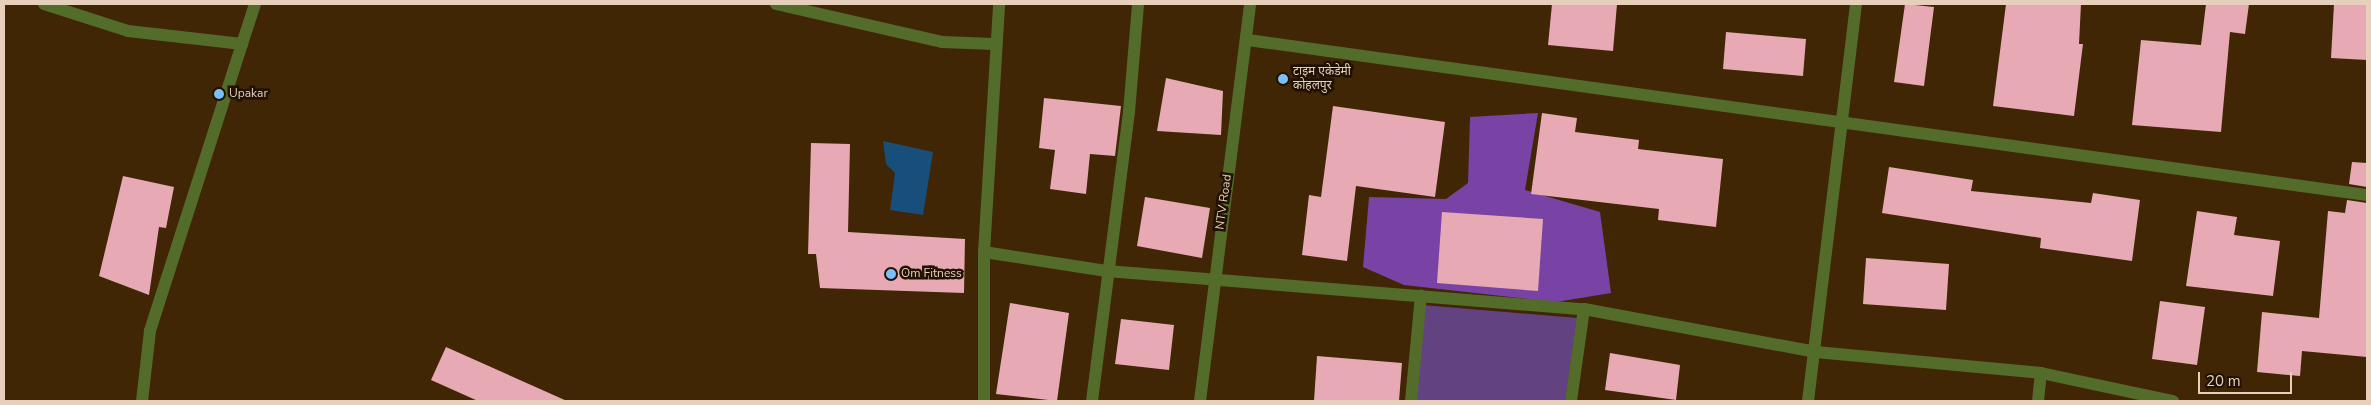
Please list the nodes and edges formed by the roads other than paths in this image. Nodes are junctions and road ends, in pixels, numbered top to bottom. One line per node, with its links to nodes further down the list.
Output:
1 (44, 4): 9 (street)
2 (255, 4): 9 (street)
3 (776, 4): 10 (street)
4 (999, 4): 10 (street)
5 (1138, 4): 14 (street)
6 (1250, 4): 8 (street, NTV Road)
7 (1856, 4): 11 (street)
8 (1248, 40): 11 (street); 15 (street, NTV Road)
9 (242, 44): 20 (street)
10 (994, 44): 13 (street)
11 (1841, 119): 12 (street); 18 (street)
12 (2367, 195)
13 (984, 252): 14 (street); 21 (street)
14 (1107, 271): 15 (street); 22 (street)
15 (1212, 281): 16 (street); 23 (street, NTV Road)
16 (1421, 295): 17 (street); 24 (street)
17 (1584, 309): 18 (street); 25 (street)
18 (1816, 352): 19 (street); 26 (street)
19 (2041, 373): 27 (street); 28 (street)
20 (142, 401)
21 (984, 401)
22 (1092, 401)
23 (1200, 401)
24 (1411, 401)
25 (1571, 401)
26 (1808, 401)
27 (2038, 401)
28 (2173, 401)

